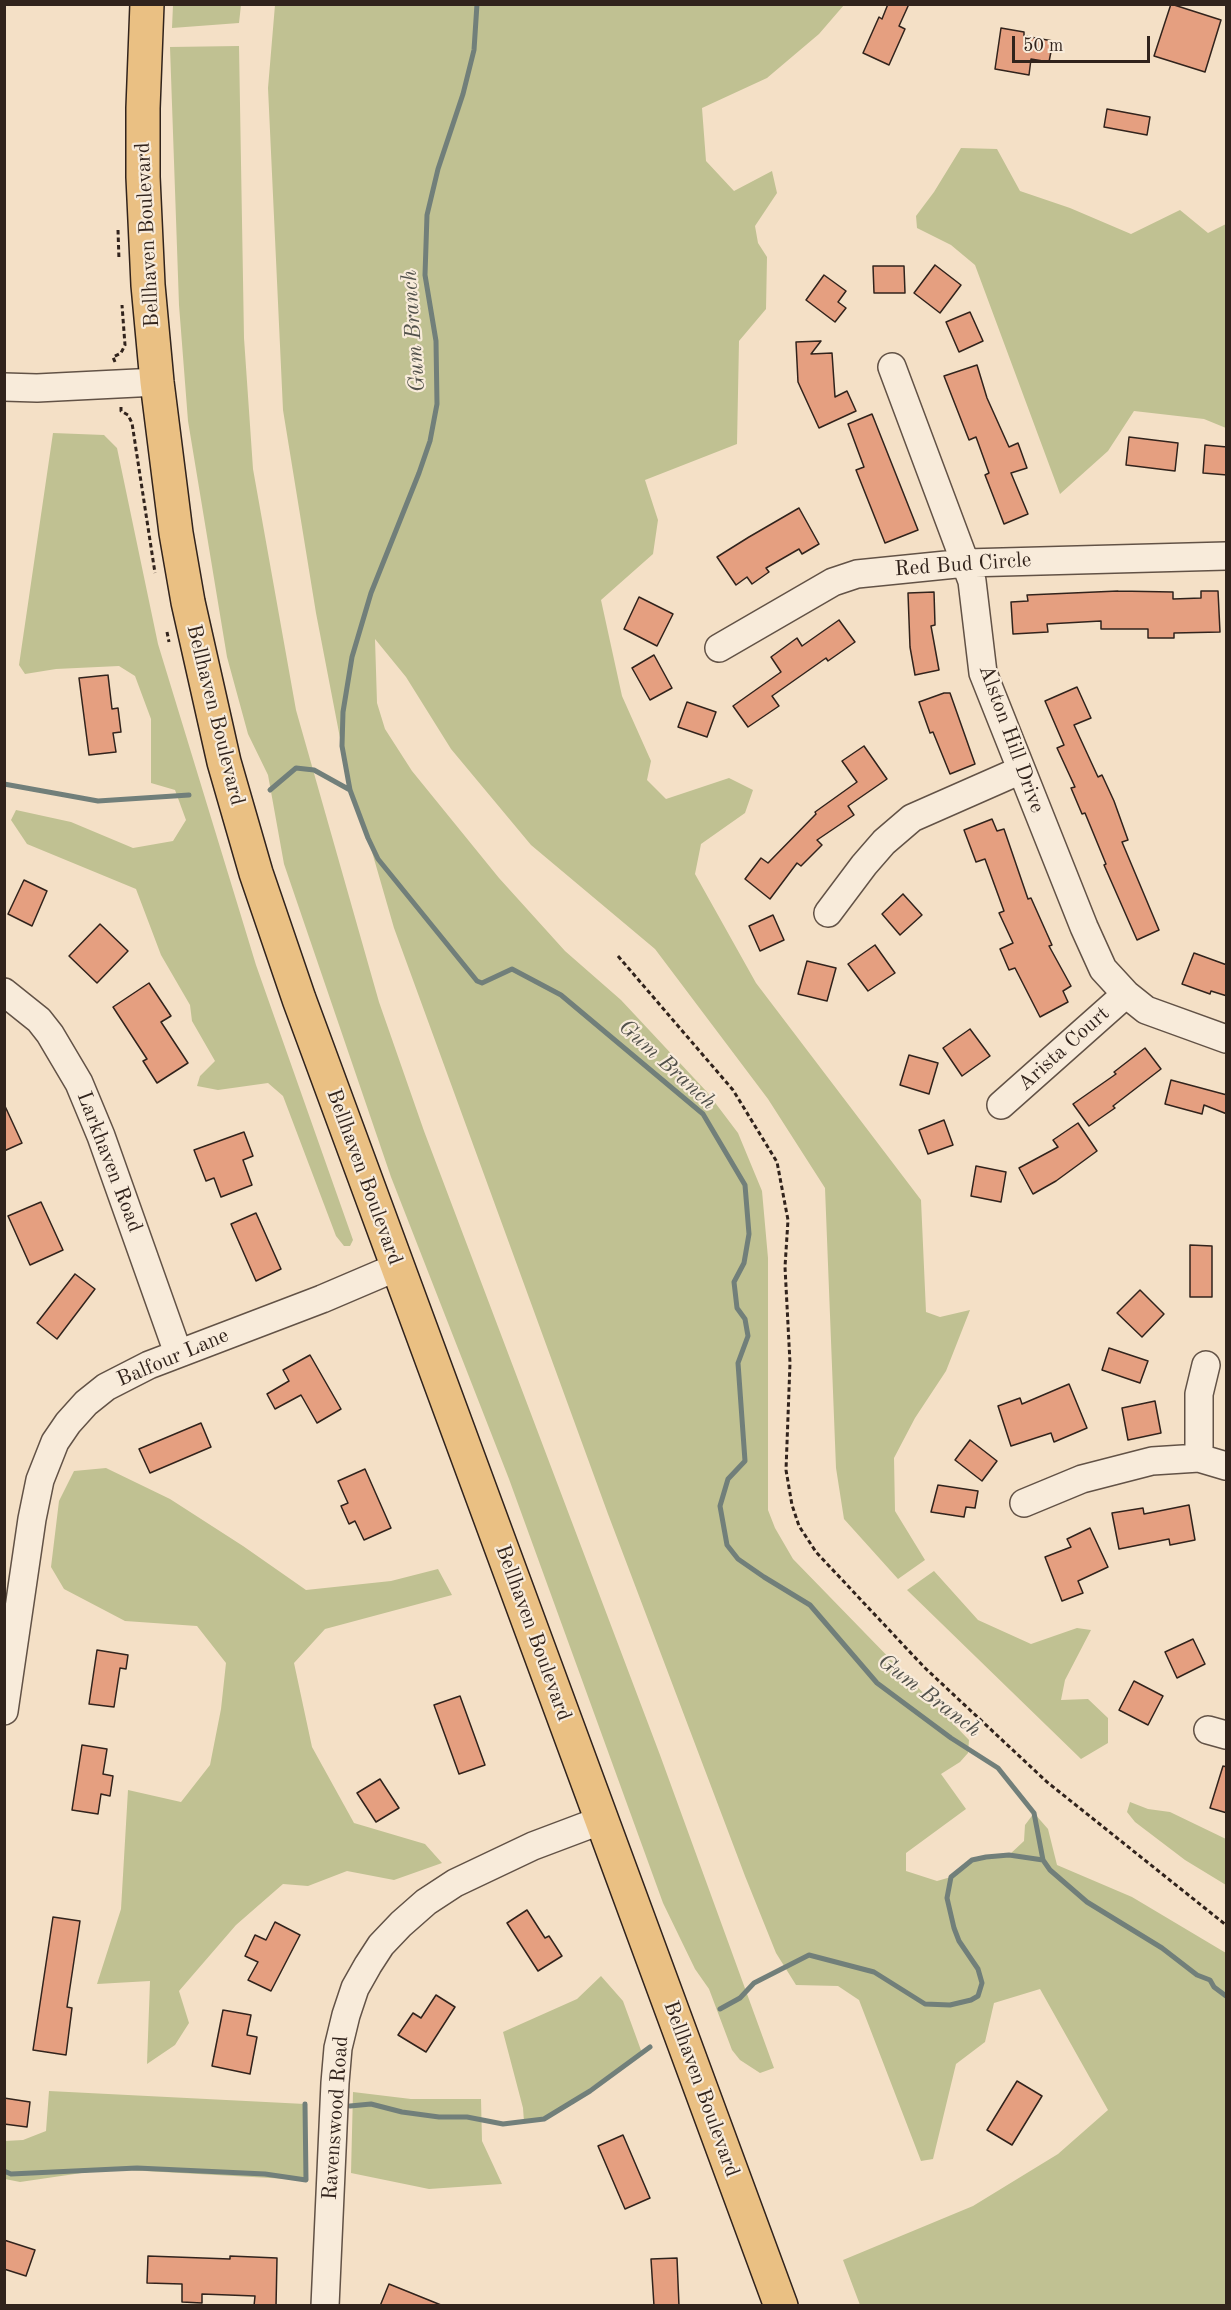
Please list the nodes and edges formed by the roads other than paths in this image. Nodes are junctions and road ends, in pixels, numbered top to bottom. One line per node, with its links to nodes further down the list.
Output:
1 (147, 4): 3 (main road, Bellhaven Boulevard)
2 (892, 367): 6 (street, Alston Hill Drive)
3 (157, 382): 4 (street); 14 (main road, Bellhaven Boulevard)
4 (4, 387)
5 (1227, 556): 6 (street, Red Bud Circle)
6 (966, 563): 7 (street, Red Bud Circle); 8 (street, Alston Hill Drive)
7 (719, 648)
8 (1021, 770): 9 (street); 11 (street, Alston Hill Drive)
9 (828, 914)
10 (4, 992): 15 (street, Larkhaven Road)
11 (1126, 994): 12 (street, Alston Hill Drive); 13 (street, Arista Court)
12 (1227, 1039)
13 (1001, 1105)
14 (398, 1267): 15 (street, Balfour Lane); 21 (main road, Bellhaven Boulevard)
15 (178, 1353): 20 (street, Balfour Lane)
16 (1206, 1365): 17 (street)
17 (1199, 1458): 18 (street); 19 (street)
18 (1227, 1466)
19 (1024, 1503)
20 (4, 1710)
21 (602, 1820): 22 (street, Ravenswood Road); 23 (main road, Bellhaven Boulevard)
22 (325, 2306)
23 (782, 2306)

